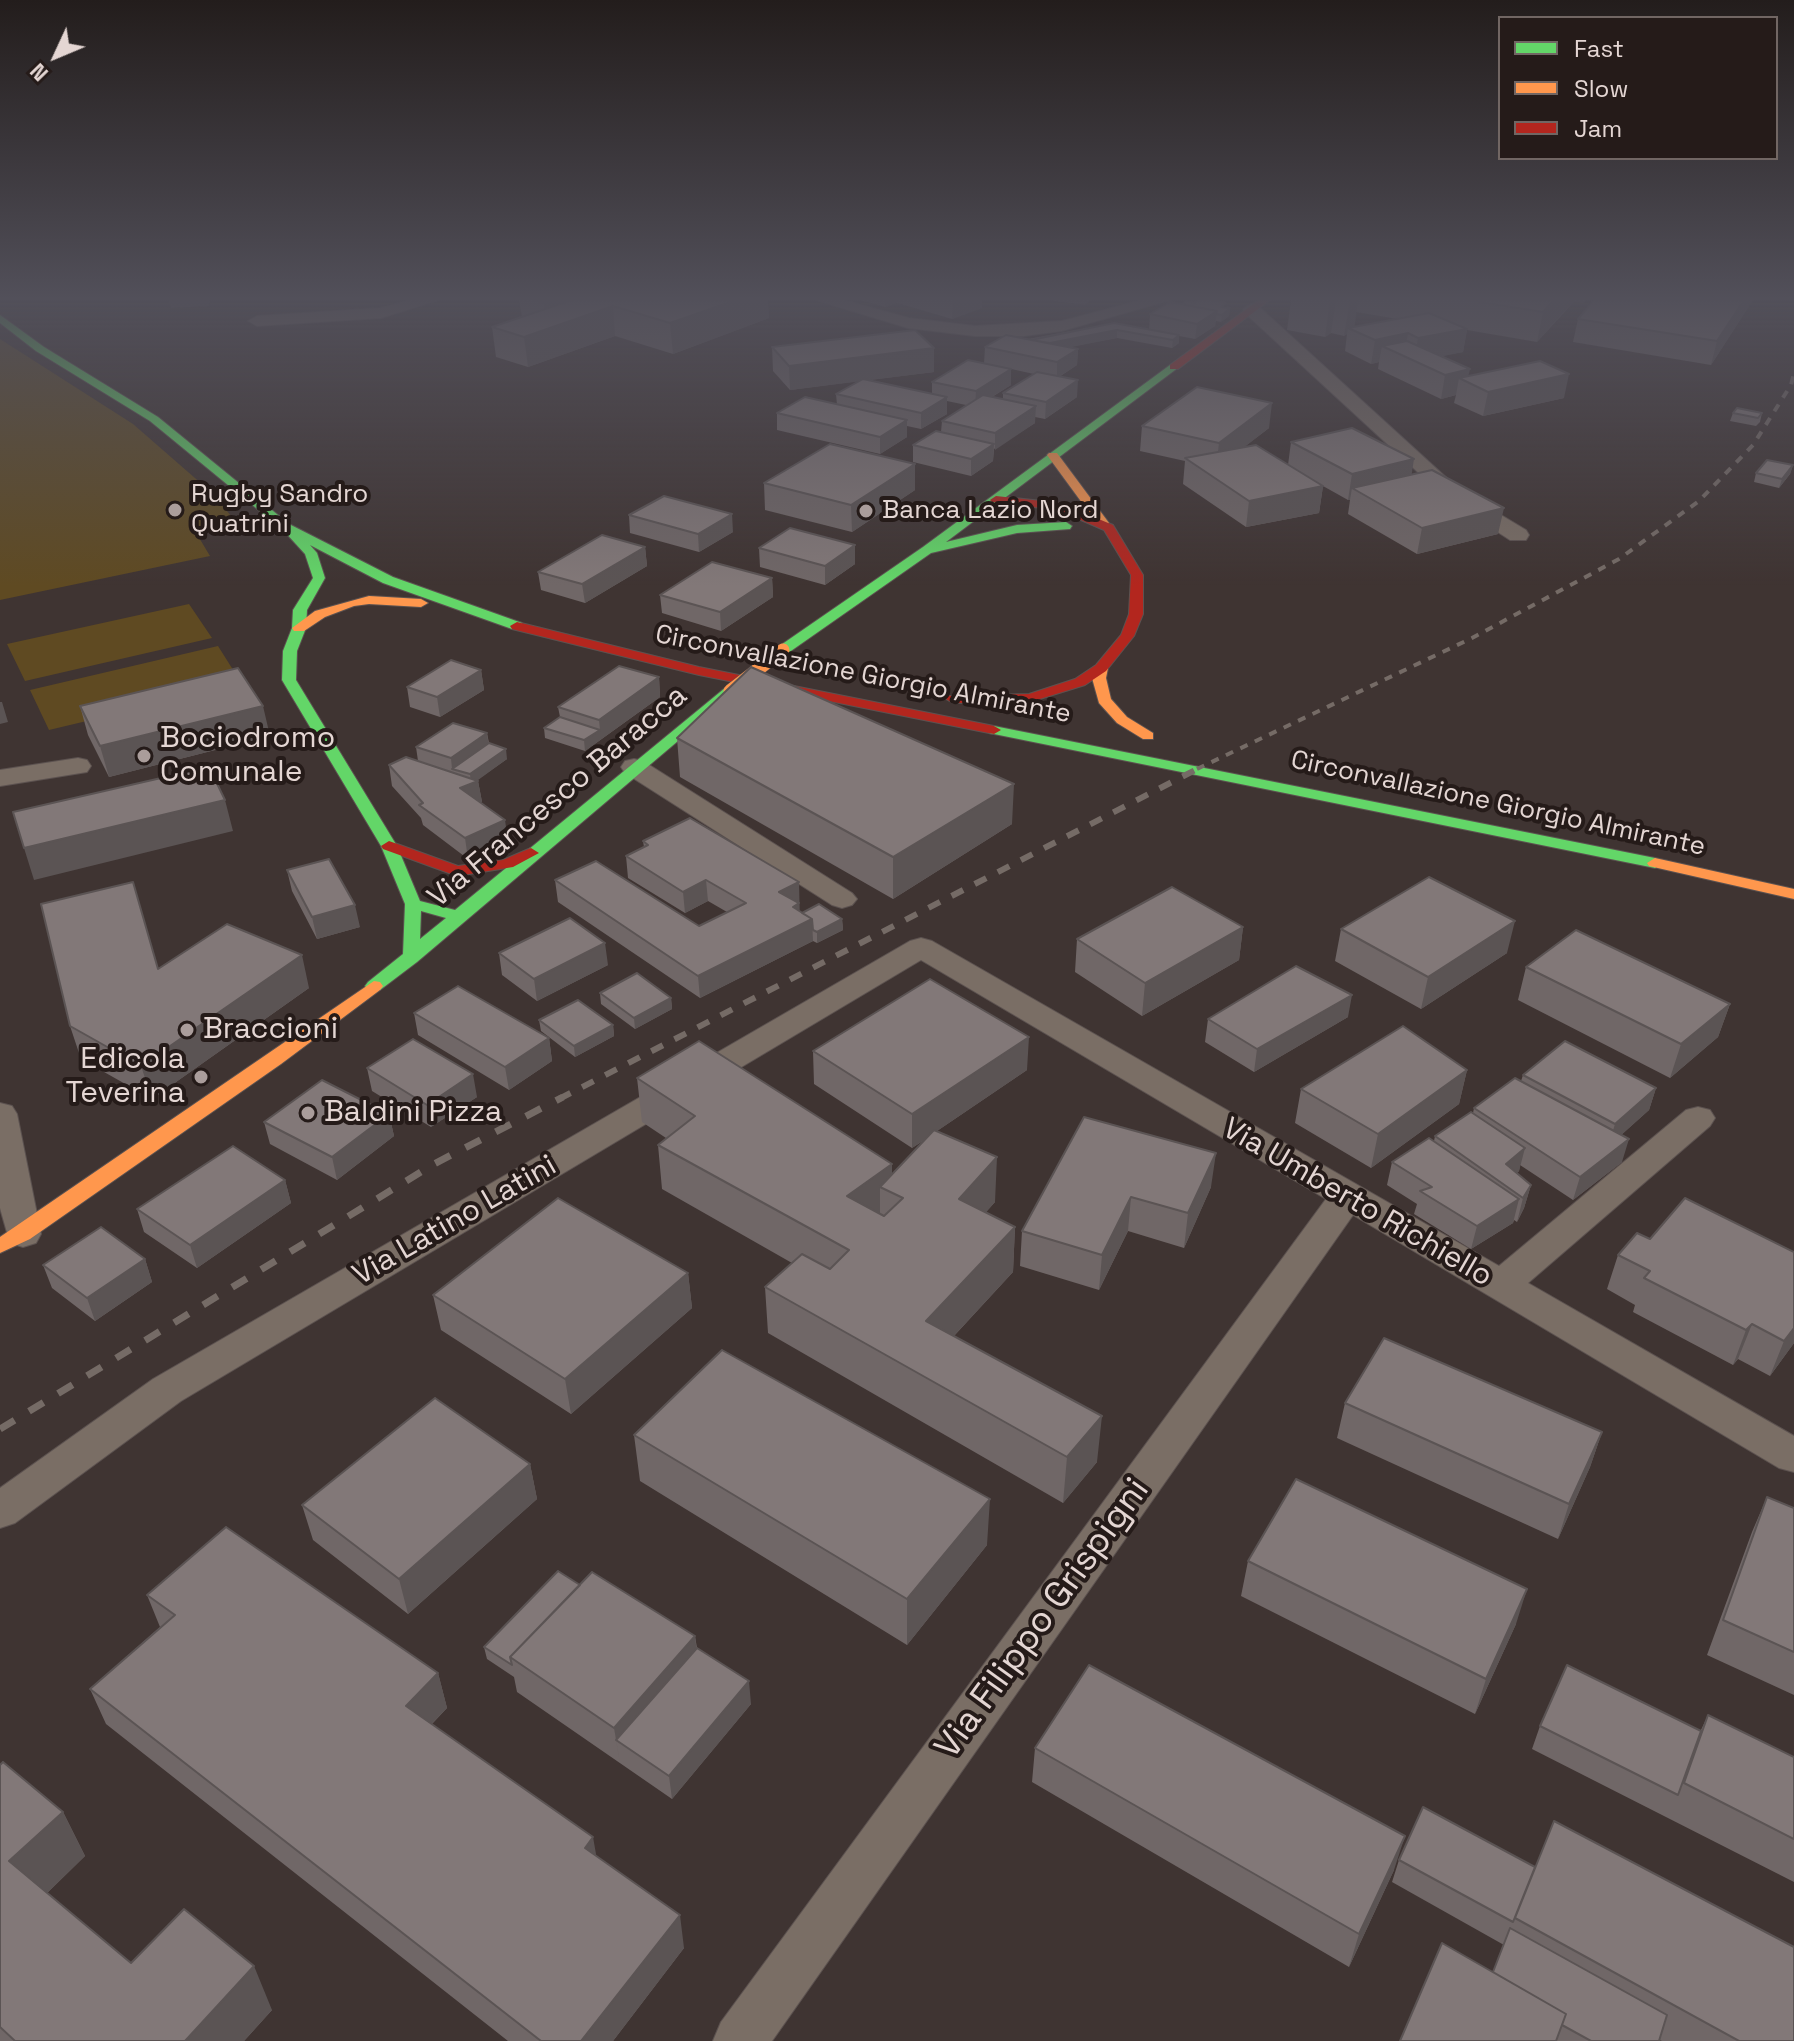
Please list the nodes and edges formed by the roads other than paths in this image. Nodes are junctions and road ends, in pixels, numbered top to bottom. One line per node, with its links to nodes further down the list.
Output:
1 (115, 395): 10 (main road, Circonvallazione Giorgio Almirante)
2 (149, 395): 5 (main road)
3 (1134, 395): 6 (main road, Via Francesco Baracca)
4 (1352, 395): 11 (street)
5 (179, 414)
6 (1053, 455): 7 (main road, Via Francesco Baracca); 8 (main road)
7 (996, 500): 8 (main road); 9 (main road); 13 (main road, Via Francesco Baracca)
8 (1103, 523): 12 (main road)
9 (1068, 526): 12 (main road); 13 (main road)
10 (285, 527): 15 (main road, Circonvallazione Giorgio Almirante); 16 (main road)
11 (1518, 535)
12 (1118, 541): 17 (main road)
13 (927, 550): 22 (main road, Via Francesco Baracca, bridge)
14 (433, 576): 18 (main road, Circonvallazione Giorgio Almirante)
15 (458, 606): 16 (main road); 27 (main road, Circonvallazione Giorgio Almirante)
16 (299, 628): 24 (main road)
17 (1101, 668): 19 (main road, Circonvallazione Giorgio Almirante); 20 (main road, Circonvallazione Giorgio Almirante)
18 (804, 672)
19 (1044, 717)
20 (1103, 728)
21 (78, 766): 23 (street)
22 (634, 767): 25 (main road, Via Francesco Baracca); 28 (street)
23 (0, 778)
24 (389, 846): 26 (main road); 30 (main road)
25 (531, 853): 26 (main road); 29 (main road, Via Francesco Baracca)
26 (457, 871): 29 (main road)
27 (1794, 894)
28 (842, 899)
29 (475, 901): 31 (main road, Via Francesco Baracca)
30 (413, 904): 31 (main road); 33 (main road)
31 (458, 916): 33 (main road, Via Francesco Baracca)
32 (921, 947): 36 (street, Via Umberto Richiello); 40 (street, Via Latino Latini)
33 (411, 958): 37 (main road, Via Francesco Baracca)
34 (0, 1114): 37 (street)
35 (1698, 1118): 38 (street)
36 (1347, 1197): 38 (street, Via Umberto Richiello); 41 (street, Via Filippo Grispigni)
37 (12, 1240)
38 (1500, 1286): 39 (street, Via Umberto Richiello)
39 (1794, 1456)
40 (0, 1511)
41 (740, 2041)

